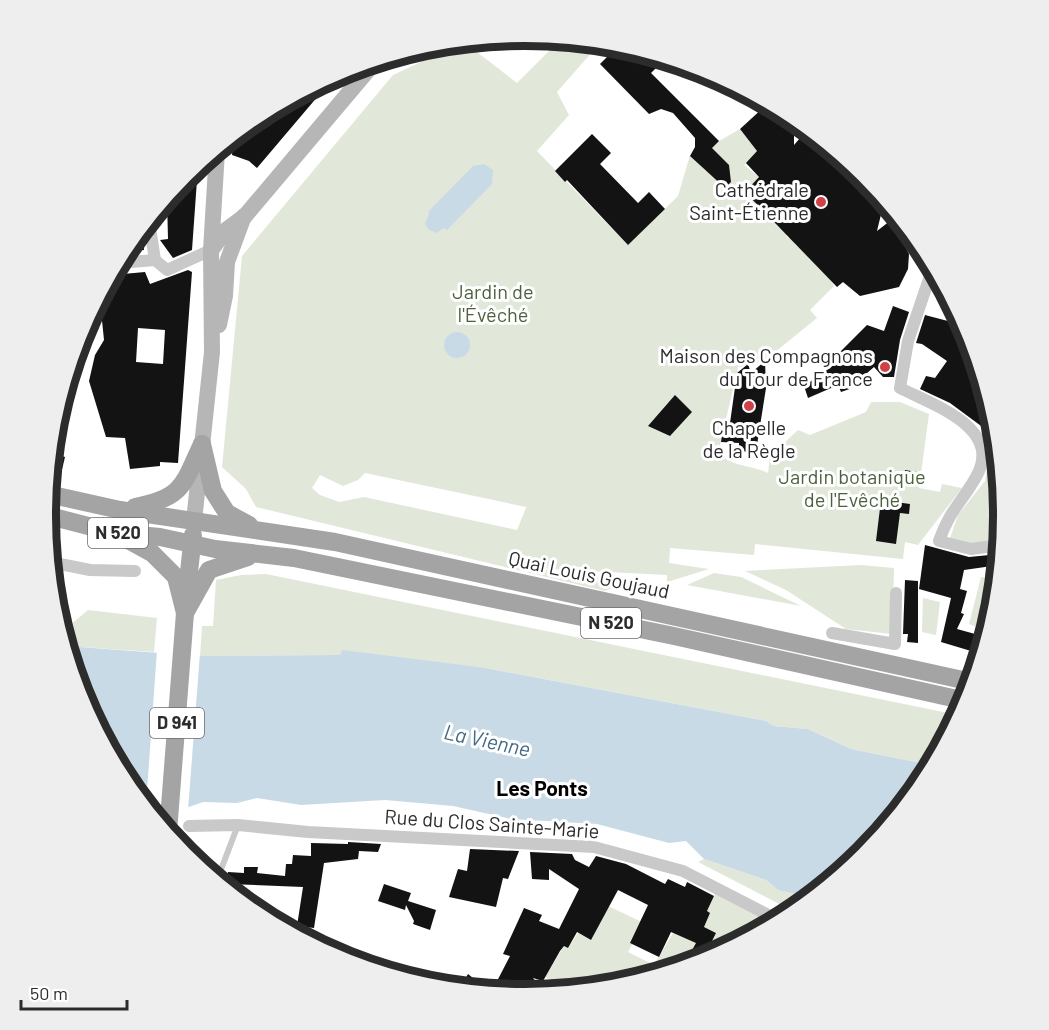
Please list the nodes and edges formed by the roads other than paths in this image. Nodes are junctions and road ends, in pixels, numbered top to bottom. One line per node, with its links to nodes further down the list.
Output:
1 (364, 75): 3 (main road)
2 (216, 163): 5 (main road)
3 (245, 216): 5 (main road); 9 (main road)
4 (151, 233): 6 (street)
5 (211, 250): 6 (street); 9 (main road)
6 (155, 260): 7 (street)
7 (131, 262)
8 (930, 280): 18 (street)
9 (212, 352): 10 (main road)
10 (202, 444): 12 (main road); 14 (main road); 15 (main road)
11 (57, 496): 12 (main road, N 520)
12 (120, 510): 14 (main road, N 520)
13 (56, 518): 16 (main road, N 520)
14 (194, 520): 15 (main road, Quai Louis Goujaud / N 520); 17 (main road, D 941)
15 (259, 530): 25 (main road, Quai Louis Goujaud / N 520)
16 (115, 532): 17 (main road, N 520); 23 (main road)
17 (192, 544): 19 (main road, N 520); 23 (main road, D 941)
18 (992, 546)
19 (255, 555): 23 (main road); 26 (main road, N 520)
20 (59, 564): 21 (street)
21 (135, 571)
22 (896, 593): 24 (street)
23 (185, 614): 27 (main road, D 941, bridge)
24 (832, 633)
25 (963, 680)
26 (955, 699)
27 (169, 820)
28 (238, 825): 29 (street, Rue du Clos Sainte-Marie); 30 (lane); 31 (street, Rue du Clos Sainte-Marie)
29 (189, 826)
30 (220, 871)
31 (769, 915)

